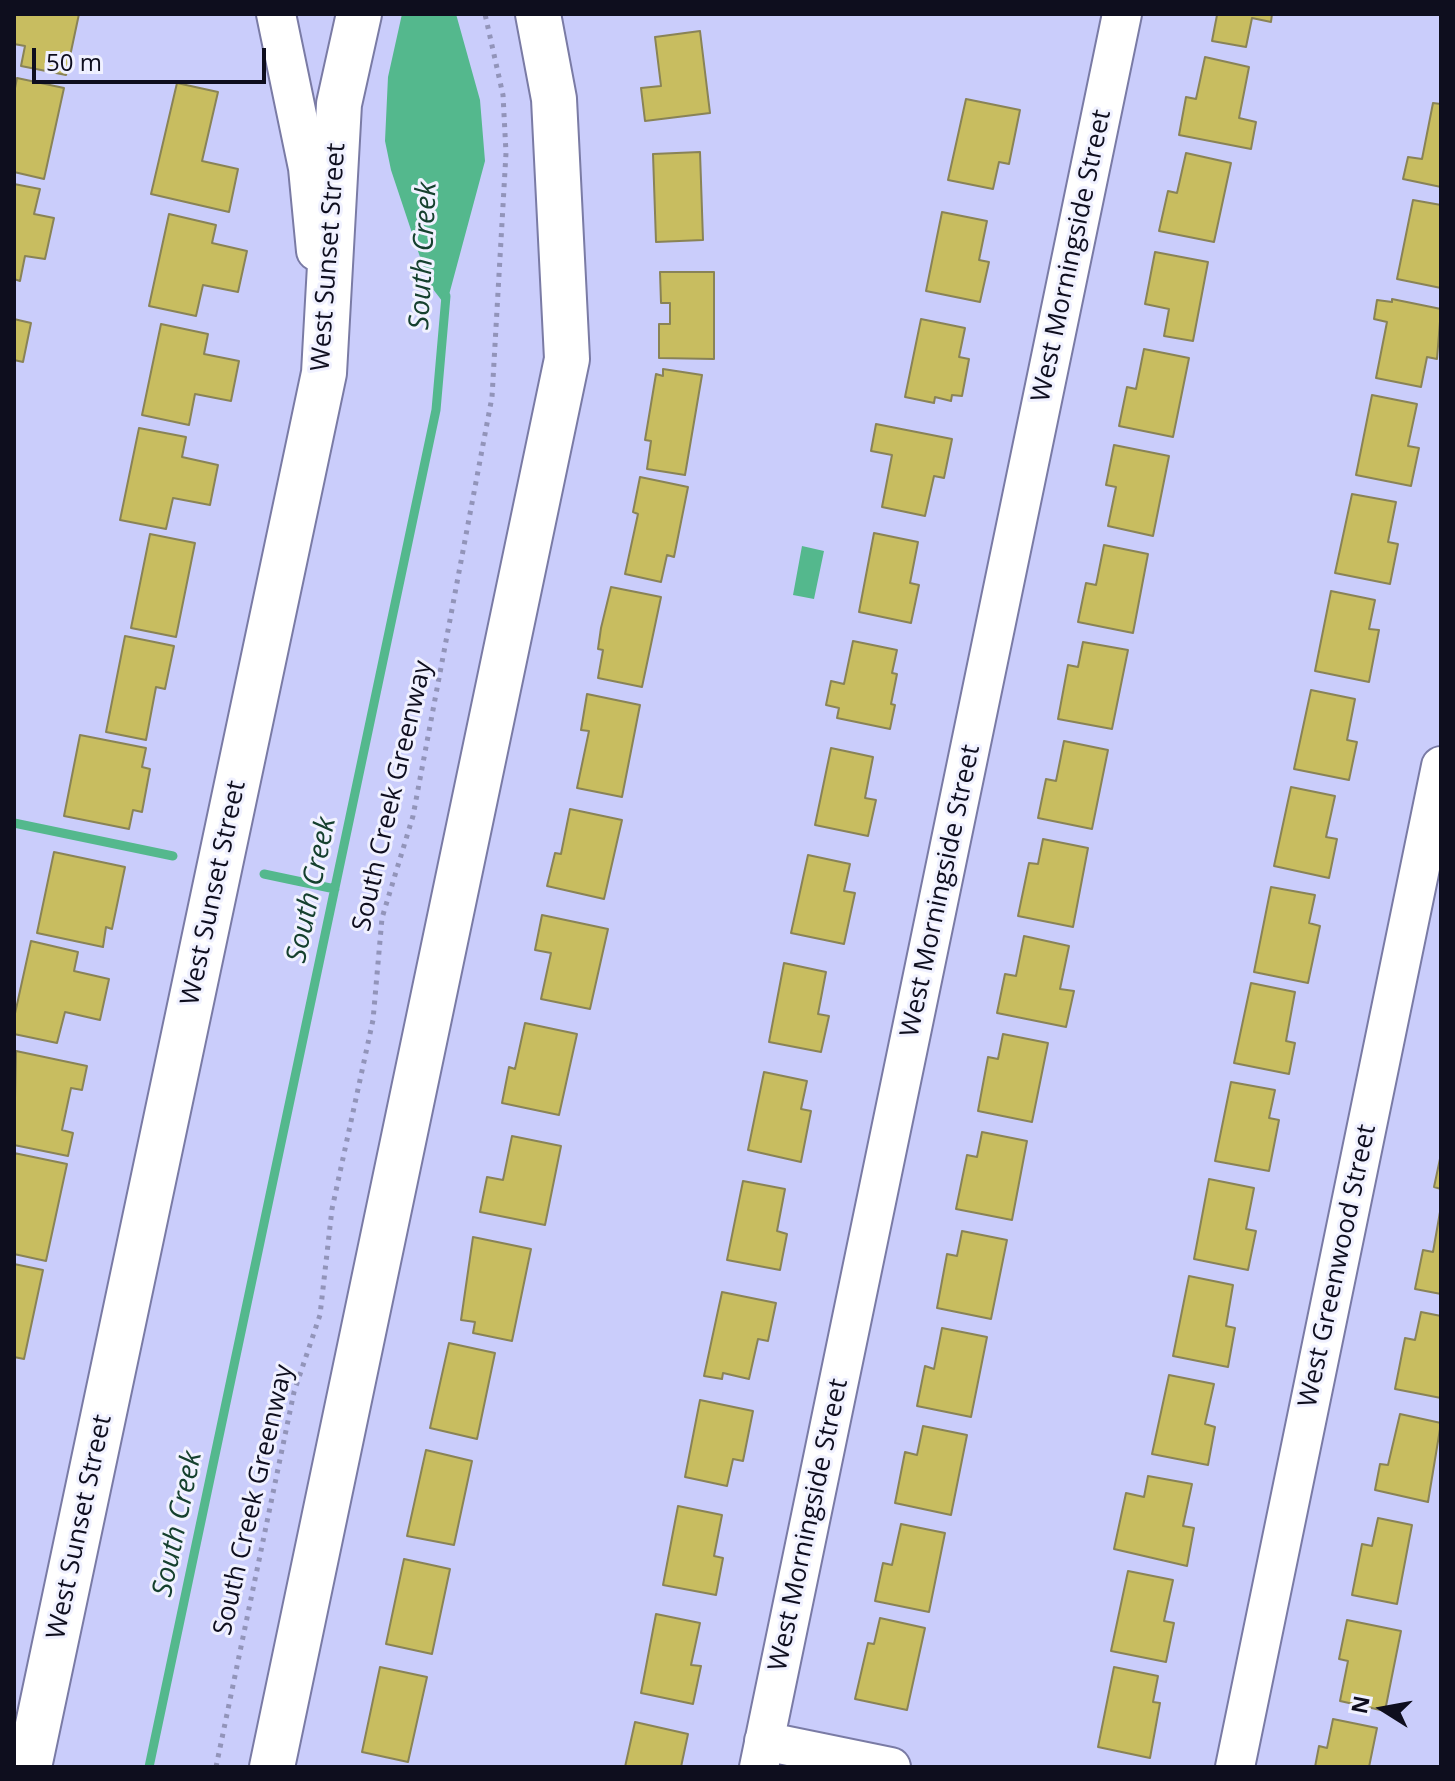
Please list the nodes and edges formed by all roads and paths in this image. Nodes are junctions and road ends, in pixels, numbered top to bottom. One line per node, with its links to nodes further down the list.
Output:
1 (276, 14): 6 (street)
2 (359, 14): 6 (main road, West Sunset Street)
3 (485, 14): 10 (path, South Creek Greenway)
4 (538, 14): 11 (main road)
5 (1122, 14): 8 (street, West Morningside Street)
6 (324, 373): 9 (main road, West Sunset Street)
7 (1441, 766): 13 (street, West Greenwood Street)
8 (762, 1754): 12 (street)
9 (29, 1767)
10 (216, 1767)
11 (272, 1767)
12 (891, 1767)
13 (1235, 1767)

